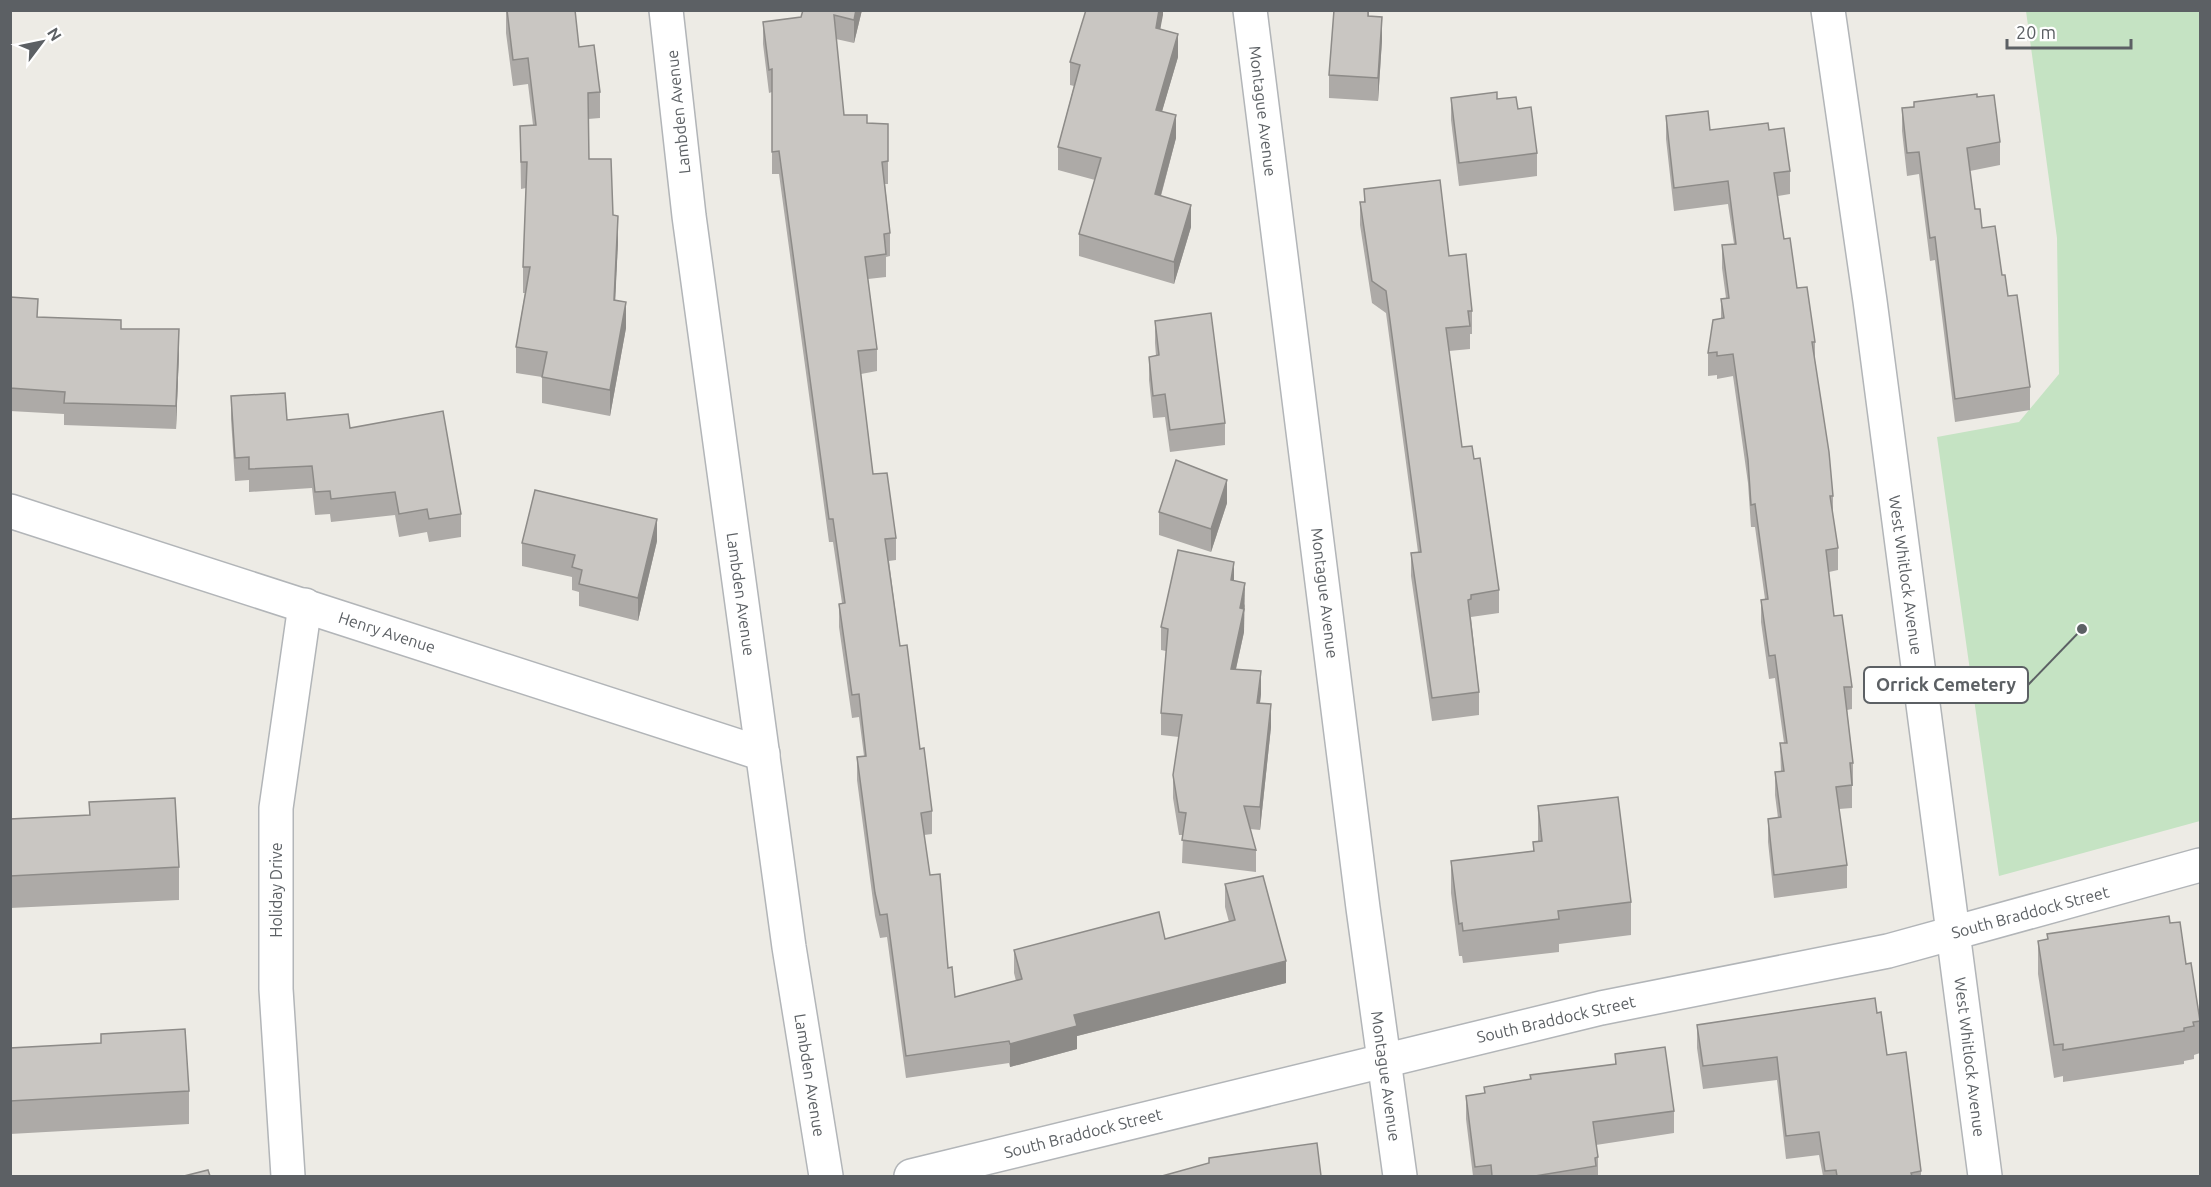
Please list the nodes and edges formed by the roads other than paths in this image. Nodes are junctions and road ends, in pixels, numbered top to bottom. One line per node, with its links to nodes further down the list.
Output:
1 (666, 10): 6 (street, Lambden Avenue)
2 (1250, 10): 9 (street, Montague Avenue)
3 (1828, 10): 8 (street, West Whitlock Avenue)
4 (10, 511): 5 (street, Henry Avenue)
5 (305, 605): 6 (street, Henry Avenue); 10 (street, Holiday Drive)
6 (763, 754): 11 (street, Lambden Avenue)
7 (2200, 865): 8 (street, South Braddock Street)
8 (1954, 933): 9 (street, South Braddock Street); 14 (street, West Whitlock Avenue)
9 (1384, 1060): 12 (street, South Braddock Street); 13 (street, Montague Avenue)
10 (288, 1176)
11 (826, 1176)
12 (911, 1176)
13 (1400, 1176)
14 (1985, 1176)

